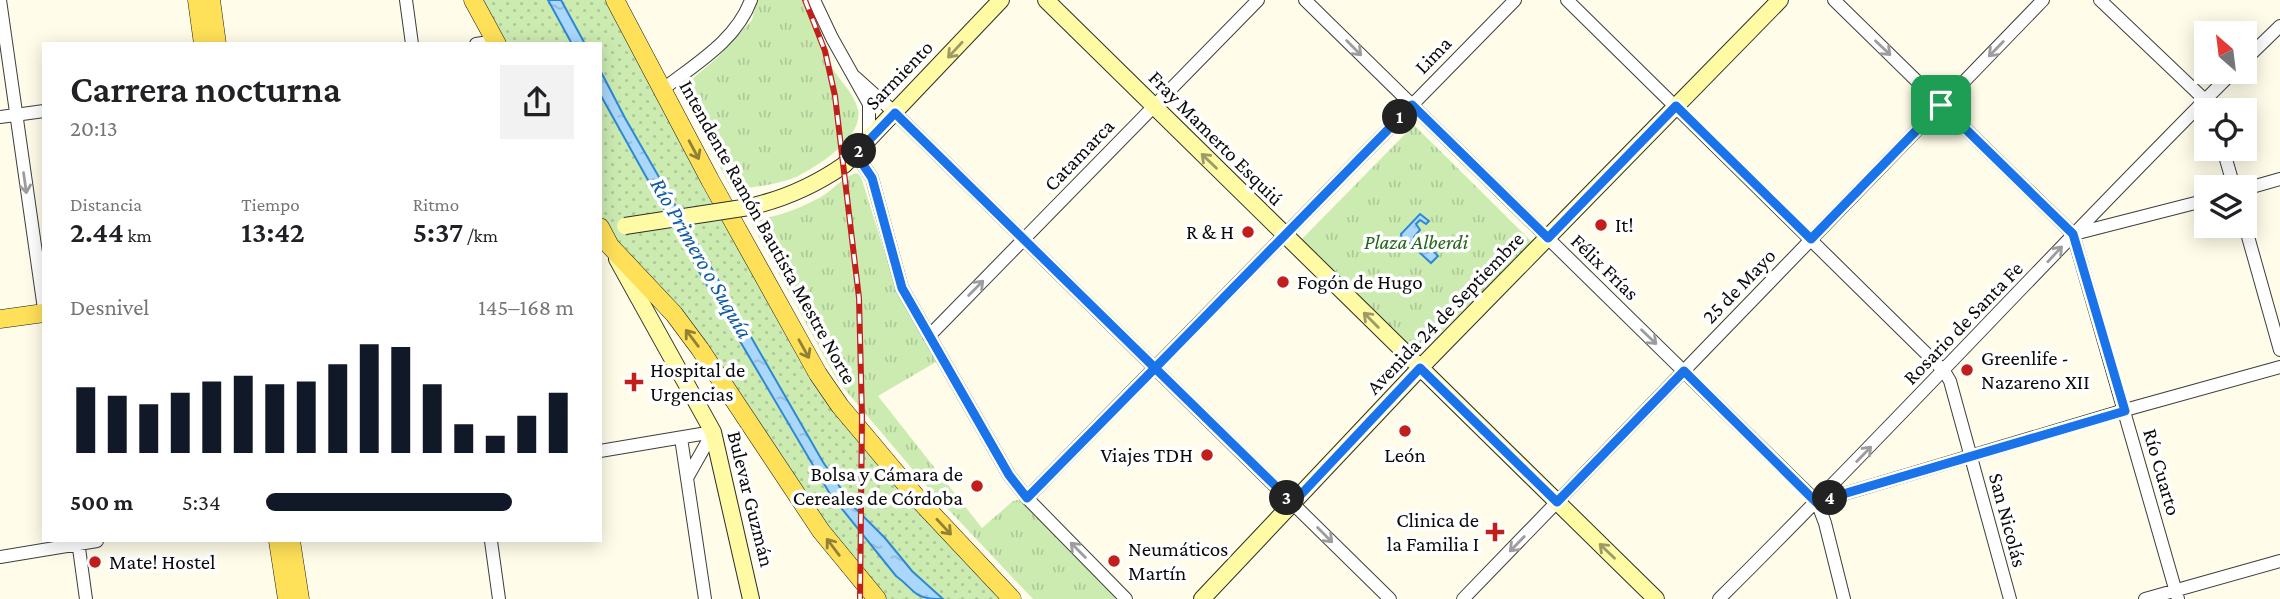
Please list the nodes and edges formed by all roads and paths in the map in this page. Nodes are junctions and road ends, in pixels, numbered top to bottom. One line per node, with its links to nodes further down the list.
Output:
1 (0, 0): 36 (street)
2 (197, 0): 20 (main road)
3 (211, 0): 21 (main road)
4 (406, 0): 22 (street)
5 (473, 0): 23 (main road)
6 (615, 0): 27 (main road, Intendente Ramón Bautista Mestre Norte)
7 (751, 0): 27 (street)
8 (814, 0): 25 (street)
9 (1002, 0): 35 (main road, Sarmiento, one-way to 35)
10 (1046, 0): 32 (main road, Fray Mamerto Esquiú)
11 (1258, 0): 32 (street, Catamarca)
12 (1305, 0): 30 (street, Félix Frías, one-way to 30)
13 (1514, 0): 30 (street, Lima)
14 (1567, 0): 33 (street)
15 (1780, 0): 33 (main road, Avenida 24 de Septiembre)
16 (1834, 0): 31 (street, one-way to 31)
17 (2043, 0): 31 (street, 25 de Mayo, one-way to 31)
18 (2100, 0): 28 (street)
19 (2280, 26): 24 (street)
20 (203, 42)
21 (217, 42)
22 (412, 42)
23 (497, 42)
24 (2258, 47)
25 (855, 78): 35 (street); 39 (street)
26 (2225, 84): 29 (street, Rosario de Santa Fe)
27 (662, 90): 85 (main road, Intendente Ramón Bautista Mestre Norte, one-way to 85)
28 (2202, 98)
29 (2214, 98)
30 (1412, 105): 46 (street, Lima); 47 (street, Félix Frías)
31 (1941, 105): 45 (street); 50 (street, 25 de Mayo)
32 (1154, 106): 46 (main road, Fray Mamerto Esquiú, one-way to 32); 49 (street, Catamarca)
33 (1676, 106): 47 (main road, Avenida 24 de Septiembre); 50 (street)
34 (42, 111): 36 (street)
35 (895, 113): 39 (main road, Sarmiento); 49 (street)
36 (15, 115): 37 (street); 51 (street, one-way to 51)
37 (0, 117)
38 (2194, 119): 45 (street, Rosario de Santa Fe)
39 (869, 139): 40 (main road, Sarmiento)
40 (852, 158): 44 (main road, Sarmiento, bridge); 54 (street)
41 (2280, 179): 42 (street)
42 (2257, 186)
43 (2194, 204): 45 (street)
44 (603, 234): 62 (main road, Bulevar Guzmán); 84 (main road, one-way to 44)
45 (2073, 234): 60 (street, Rosario de Santa Fe, one-way to 45); 61 (street, Río Cuarto)
46 (1284, 235): 56 (street, Lima); 57 (main road, Fray Mamerto Esquiú, one-way to 46)
47 (1548, 238): 57 (main road, Avenida 24 de Septiembre); 59 (street, Félix Frías, one-way to 59)
48 (2248, 238): 55 (street)
49 (1024, 239): 54 (street, Catamarca, one-way to 49); 56 (street)
50 (1811, 239): 59 (street, 25 de Mayo); 60 (street)
51 (42, 297)
52 (42, 311): 53 (main road)
53 (0, 319)
54 (929, 336): 67 (street)
55 (2280, 350)
56 (1155, 368): 67 (street, Lima); 70 (street)
57 (1420, 368): 68 (main road, Fray Mamerto Esquiú); 70 (main road, Avenida 24 de Septiembre)
58 (2280, 368): 61 (street)
59 (1684, 371): 68 (street, 25 de Mayo); 69 (street, Félix Frías)
60 (1944, 371): 65 (street, San Nicolás); 69 (street, Rosario de Santa Fe, one-way to 60)
61 (2125, 411): 65 (street); 77 (street, Río Cuarto)
62 (712, 432): 63 (street); 66 (street); 83 (main road, Bulevar Guzmán)
63 (681, 438): 64 (street); 66 (street)
64 (602, 452)
65 (1970, 456): 69 (street); 93 (street, San Nicolás)
66 (687, 478): 82 (street)
67 (1027, 498): 86 (street, one-way to 67)
68 (1557, 502): 89 (street, 25 de Mayo, one-way to 89); 90 (main road, Fray Mamerto Esquiú, one-way to 68)
69 (1816, 502): 91 (street, Rosario de Santa Fe); 92 (street)
70 (1293, 503): 87 (main road, Avenida 24 de Septiembre); 88 (street, one-way to 88)
71 (78, 542): 75 (street); 78 (street)
72 (278, 542): 79 (main road)
73 (291, 542): 80 (main road)
74 (491, 542): 81 (street)
75 (0, 557)
76 (2280, 561): 77 (street)
77 (2177, 595): 94 (street)
78 (86, 599)
79 (287, 599)
80 (300, 599)
81 (499, 599)
82 (705, 599)
83 (751, 599)
84 (877, 599)
85 (1012, 599)
86 (1126, 599)
87 (1202, 599)
88 (1390, 599)
89 (1463, 599)
90 (1656, 599)
91 (1719, 599)
92 (1844, 599)
93 (2010, 599)
94 (2145, 599)

